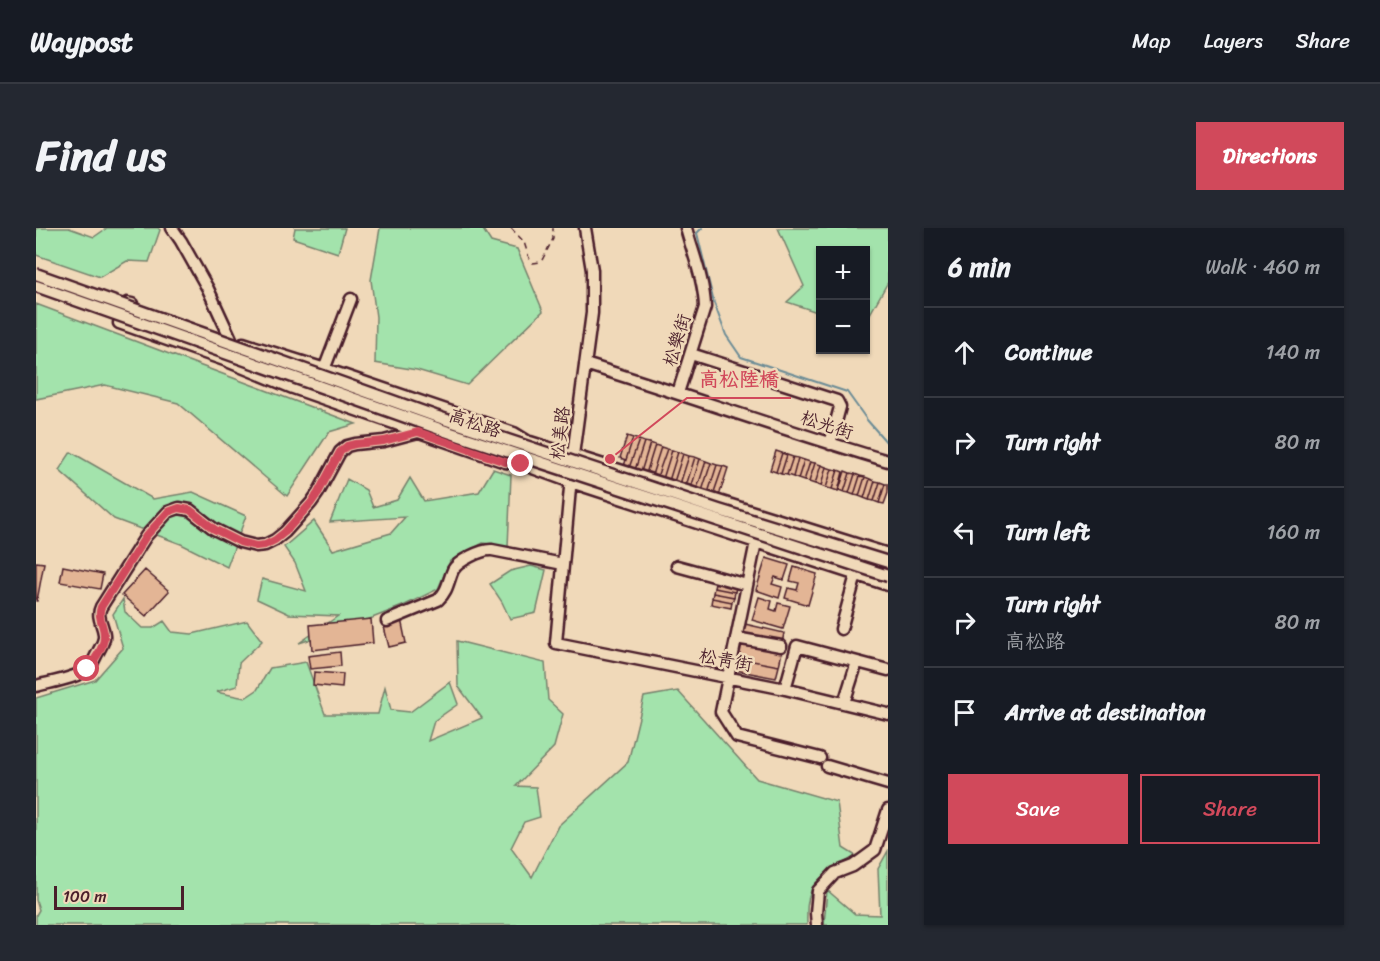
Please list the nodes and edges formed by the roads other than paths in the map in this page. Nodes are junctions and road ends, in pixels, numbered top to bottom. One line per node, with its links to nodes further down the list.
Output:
1 (172, 228): 7 (street)
2 (585, 228): 10 (street, 松美路)
3 (686, 228): 8 (street, 松樂街)
4 (36, 274): 12 (street, 高松路, bridge)
5 (36, 286): 12 (street, 高松路, bridge)
6 (351, 299): 11 (street)
7 (231, 339): 9 (street); 9 (street, 高松路); 11 (street, 高松路)
8 (691, 354): 13 (street, 松樂街); 17 (street)
9 (227, 361): 14 (street, 高松路)
10 (585, 364): 13 (street, 松光街); 18 (street, 松美路)
11 (325, 369): 14 (street); 16 (street, 高松路)
12 (297, 373): 16 (street, bridge); 20 (street); 24 (street, 高松路, bridge); 28 (street, 高松路, bridge)
13 (678, 393): 17 (street, 松光街)
14 (315, 395): 15 (street, 高松路)
15 (418, 432): 20 (street, 高松路); 39 (street)
16 (523, 440): 18 (street, 高松路)
17 (830, 444): 19 (street, 松光街)
18 (573, 455): 21 (street, 松美路); 23 (street, 高松路)
19 (888, 461)
20 (517, 463): 21 (street, 高松路)
21 (572, 482): 22 (street, 高松路); 25 (street, 松美路)
22 (756, 542): 27 (street, 高松路); 29 (street)
23 (888, 554)
24 (888, 562)
25 (563, 564): 31 (street); 34 (street, 松美路)
26 (677, 566): 29 (street)
27 (856, 575): 30 (street, 高松路); 32 (street)
28 (888, 576)
29 (747, 585): 33 (street)
30 (888, 585)
31 (387, 621)
32 (841, 629)
33 (736, 638): 35 (street); 38 (street)
34 (556, 643): 38 (street, 松青街)
35 (781, 646)
36 (857, 662): 37 (street); 40 (street); 41 (street)
37 (888, 670)
38 (728, 678): 40 (street, 松青街); 43 (street)
39 (36, 686)
40 (785, 689): 41 (street, 松青街)
41 (844, 703): 42 (street, 松青街)
42 (888, 714)
43 (888, 784)
44 (888, 810): 45 (street)
45 (817, 925)

